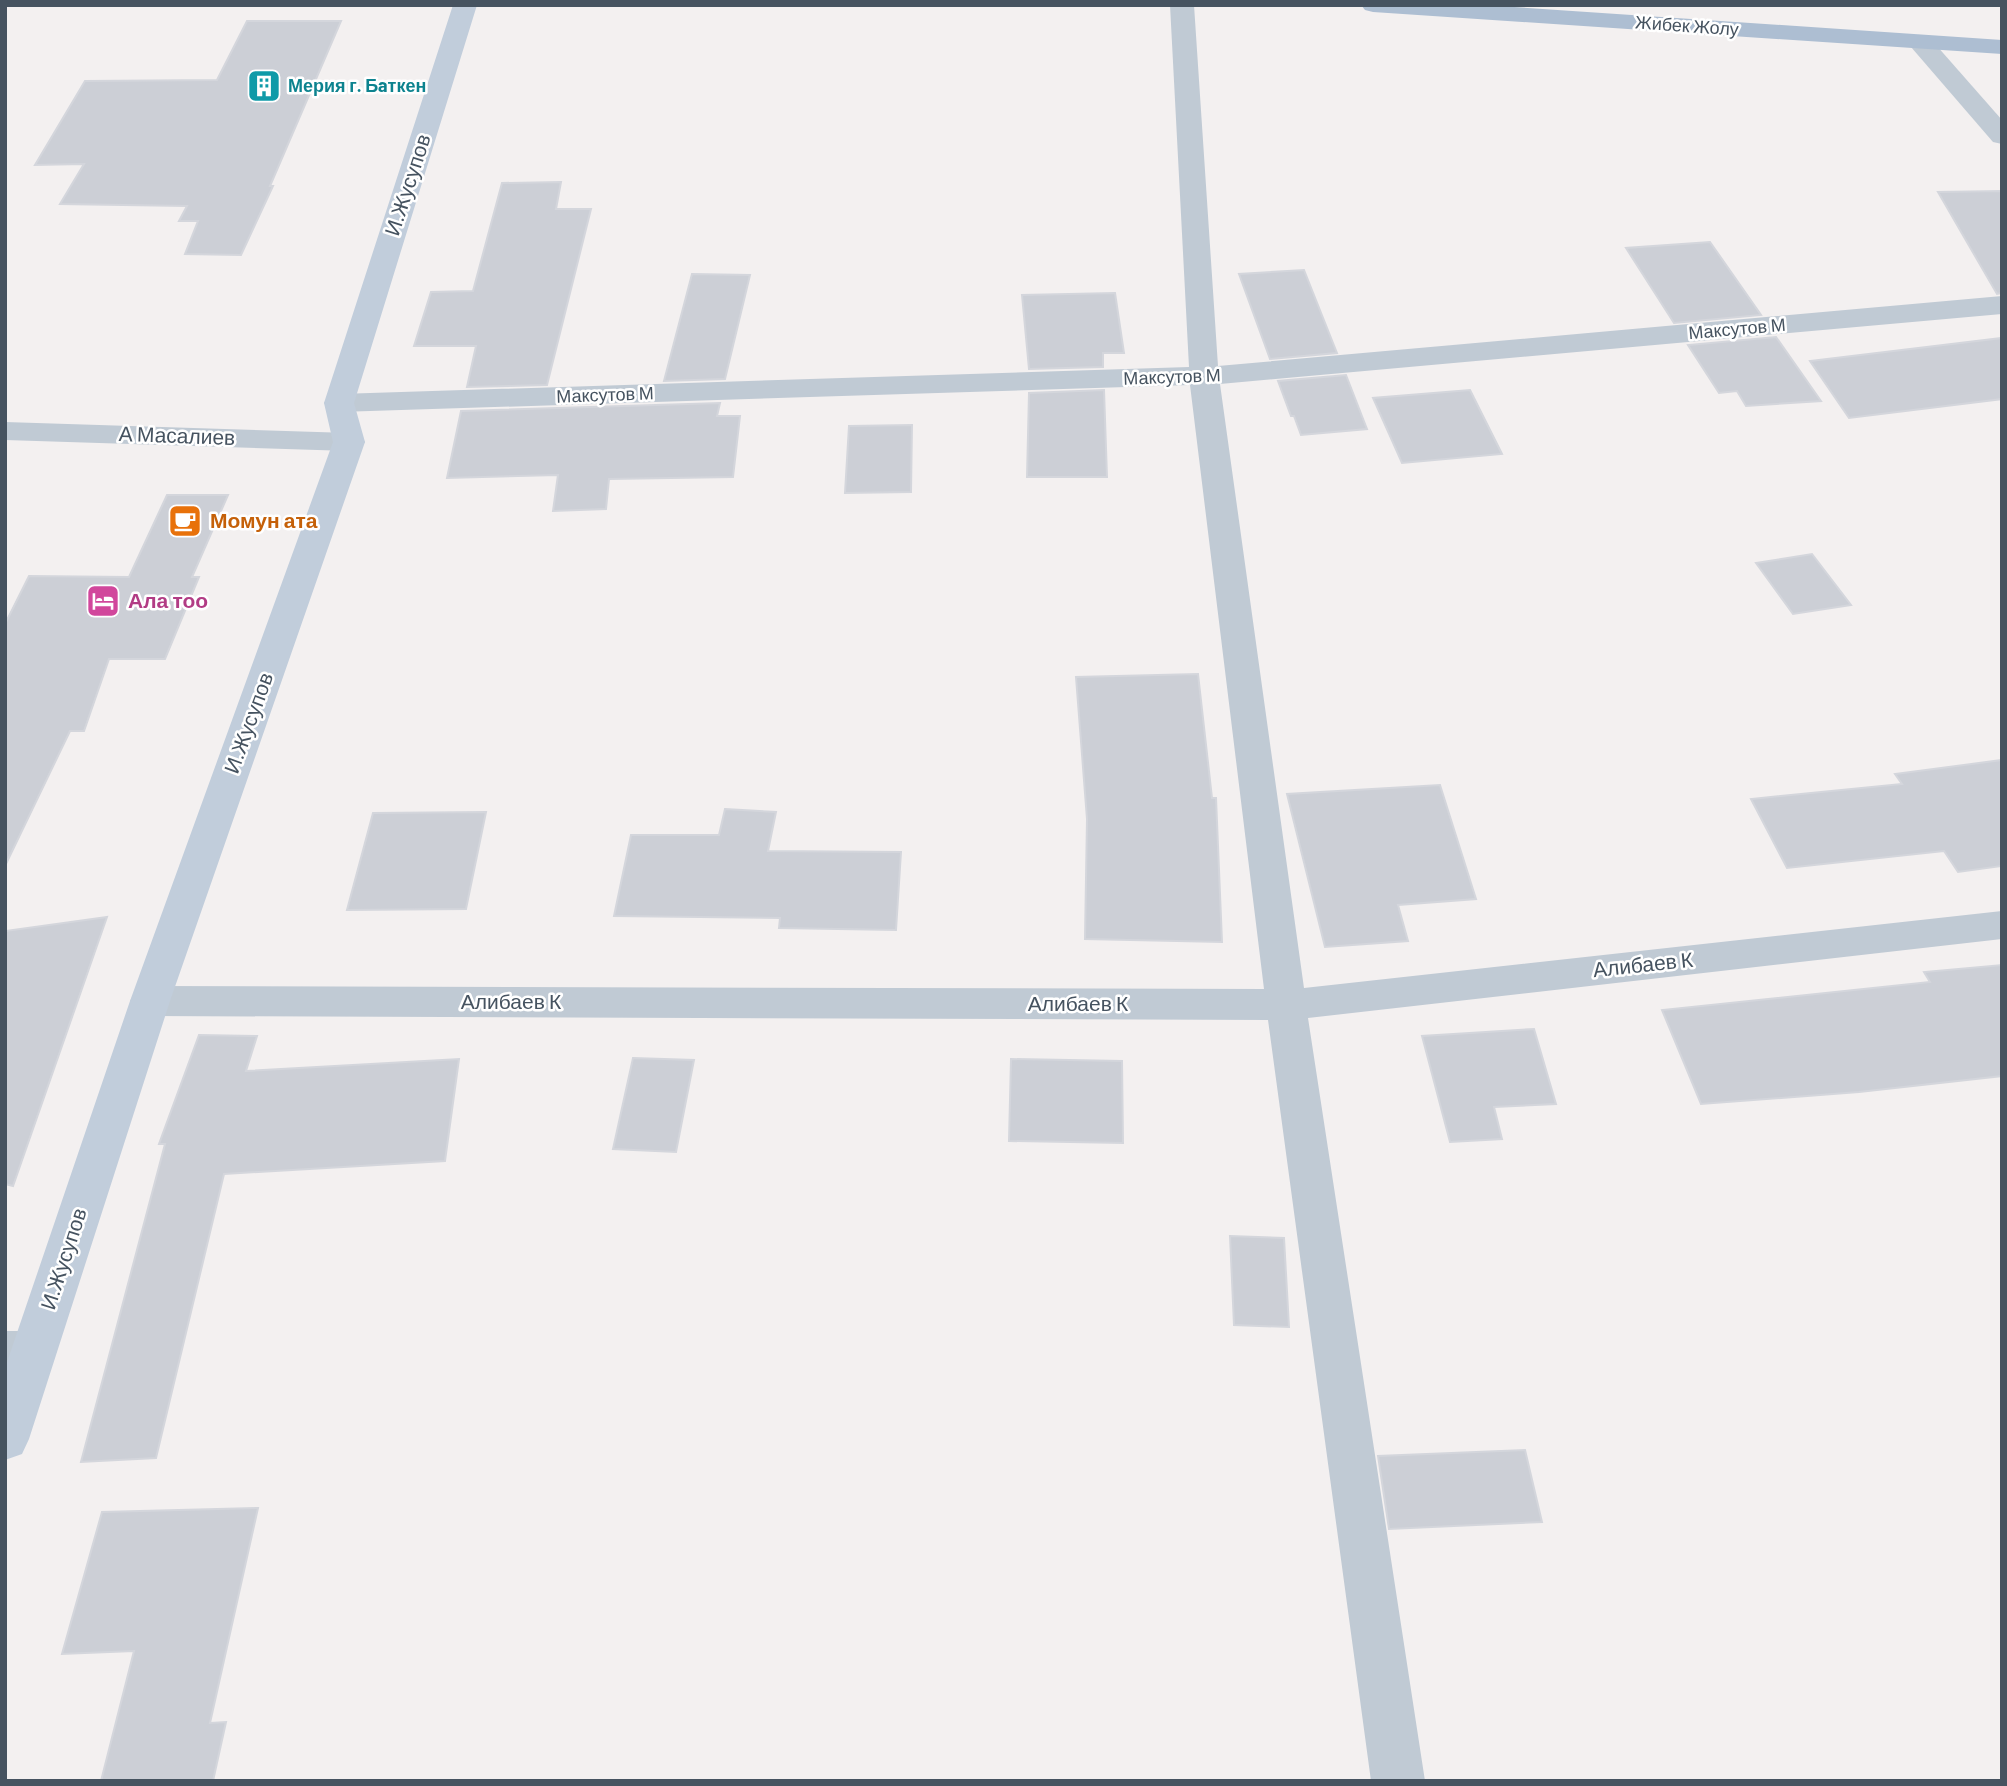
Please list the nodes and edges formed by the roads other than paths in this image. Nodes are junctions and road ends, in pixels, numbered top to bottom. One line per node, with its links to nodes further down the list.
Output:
1 (465, 5): 9 (street, И.Жусупов)
2 (1182, 5): 8 (street)
3 (1373, 5): 4 (main road, Жибек Жолу)
4 (1920, 42): 5 (main road, Жибек Жолу); 6 (street)
5 (2002, 47)
6 (2002, 136)
7 (2002, 305): 8 (street, Максутов М)
8 (1205, 376): 9 (street, Максутов М); 14 (street)
9 (339, 403): 11 (street)
10 (5, 431): 11 (street, А Масалиев)
11 (349, 442): 13 (street, И.Жусупов)
12 (2002, 925): 14 (street, Алибаев К)
13 (150, 1001): 14 (street, Алибаев К); 15 (street, И.Жусупов)
14 (1286, 1005): 17 (street)
15 (20, 1351): 16 (street, И.Жусупов)
16 (5, 1439)
17 (1398, 1781)

